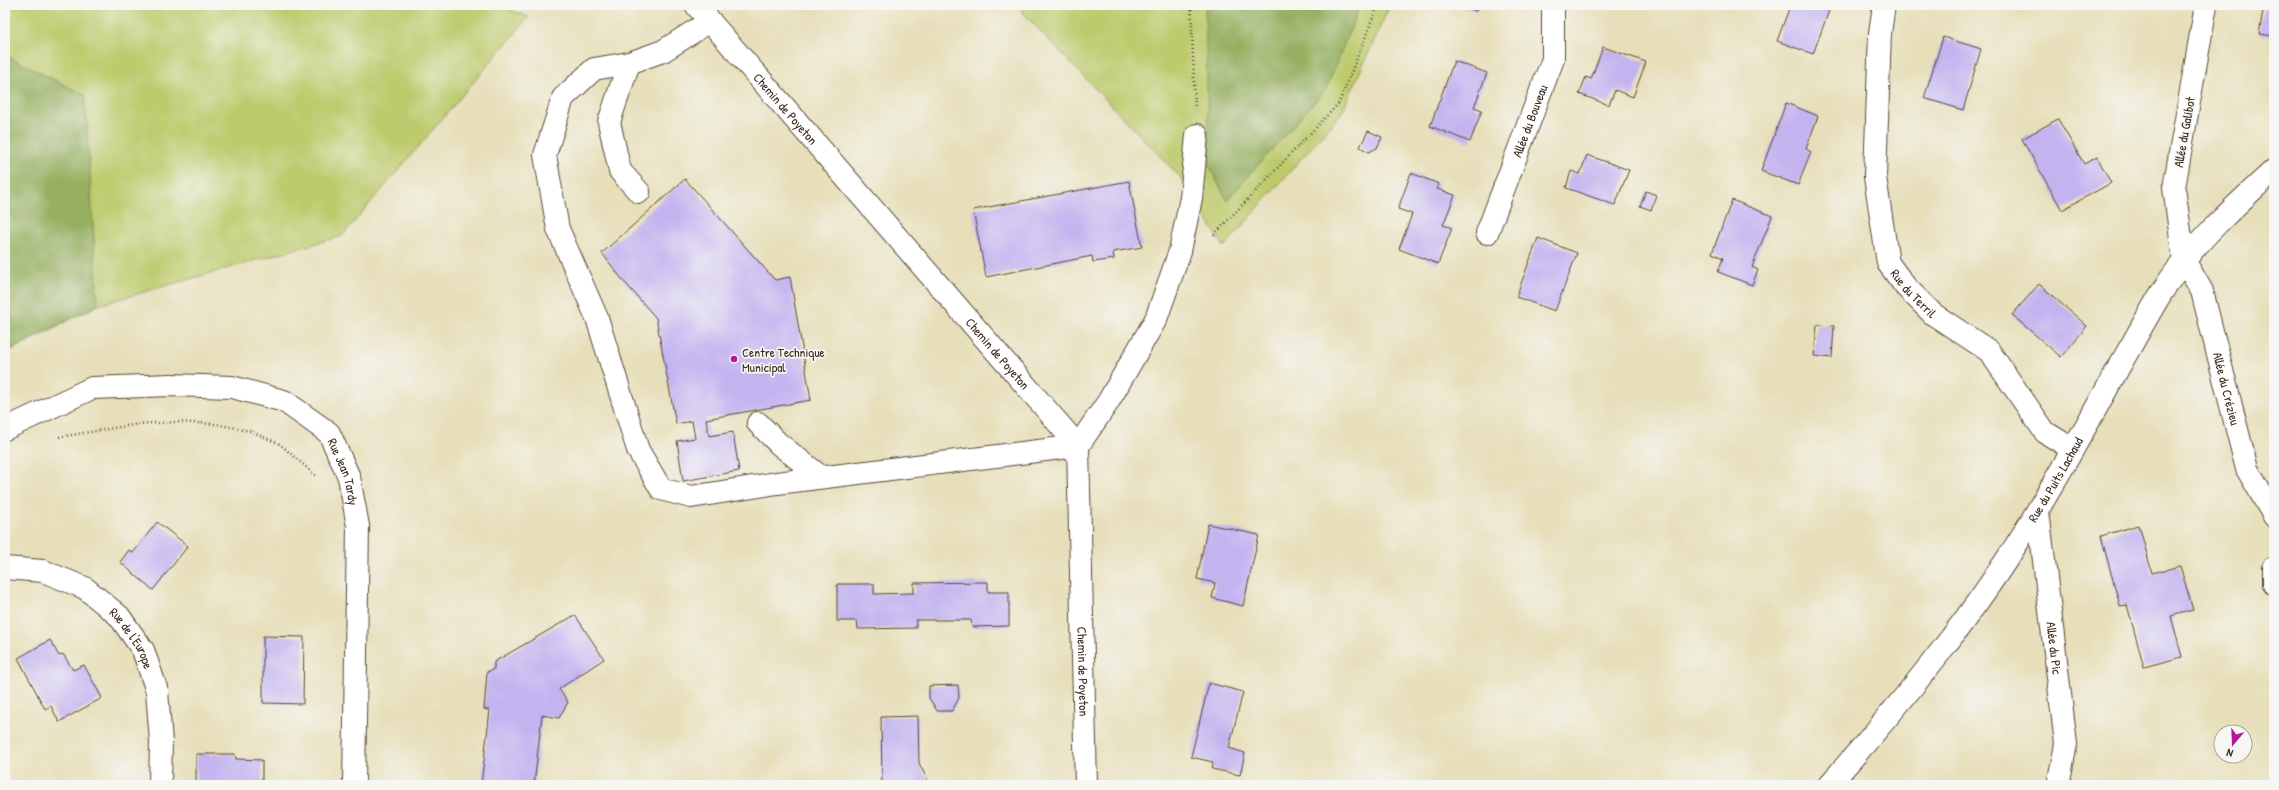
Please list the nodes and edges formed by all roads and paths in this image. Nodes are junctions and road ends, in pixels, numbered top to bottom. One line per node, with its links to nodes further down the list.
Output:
1 (696, 5): 7 (street, Chemin de Poyeton)
2 (1191, 5): 9 (path)
3 (1378, 5): 13 (path)
4 (1553, 5): 12 (street, Allée du Bouveau)
5 (1884, 5): 19 (street, Rue du Terril)
6 (2206, 5): 14 (street, Allée du Galibot)
7 (710, 21): 8 (street); 18 (street, Chemin de Poyeton)
8 (629, 63): 11 (street); 20 (street)
9 (1196, 135): 18 (street)
10 (2274, 170): 14 (street, Rue du Puits Lachaud)
11 (638, 192)
12 (1487, 233)
13 (1211, 238)
14 (2184, 260): 19 (street, Rue du Puits Lachaud); 23 (street, Allée du Crézieu)
15 (758, 423): 20 (street)
16 (5, 429): 28 (street, Rue Jean Tardy)
17 (55, 439): 21 (path)
18 (1078, 446): 20 (street); 29 (street, Chemin de Poyeton)
19 (2072, 449): 22 (street, Rue du Puits Lachaud)
20 (821, 477)
21 (319, 479)
22 (2038, 511): 30 (street, Rue du Puits Lachaud); 31 (street, Allée du Pic)
23 (2274, 516)
24 (5, 568): 27 (street, Rue de l'Europe)
25 (2274, 568): 26 (street)
26 (2274, 584)
27 (160, 785)
28 (354, 785)
29 (1086, 785)
30 (1829, 785)
31 (2058, 785)

